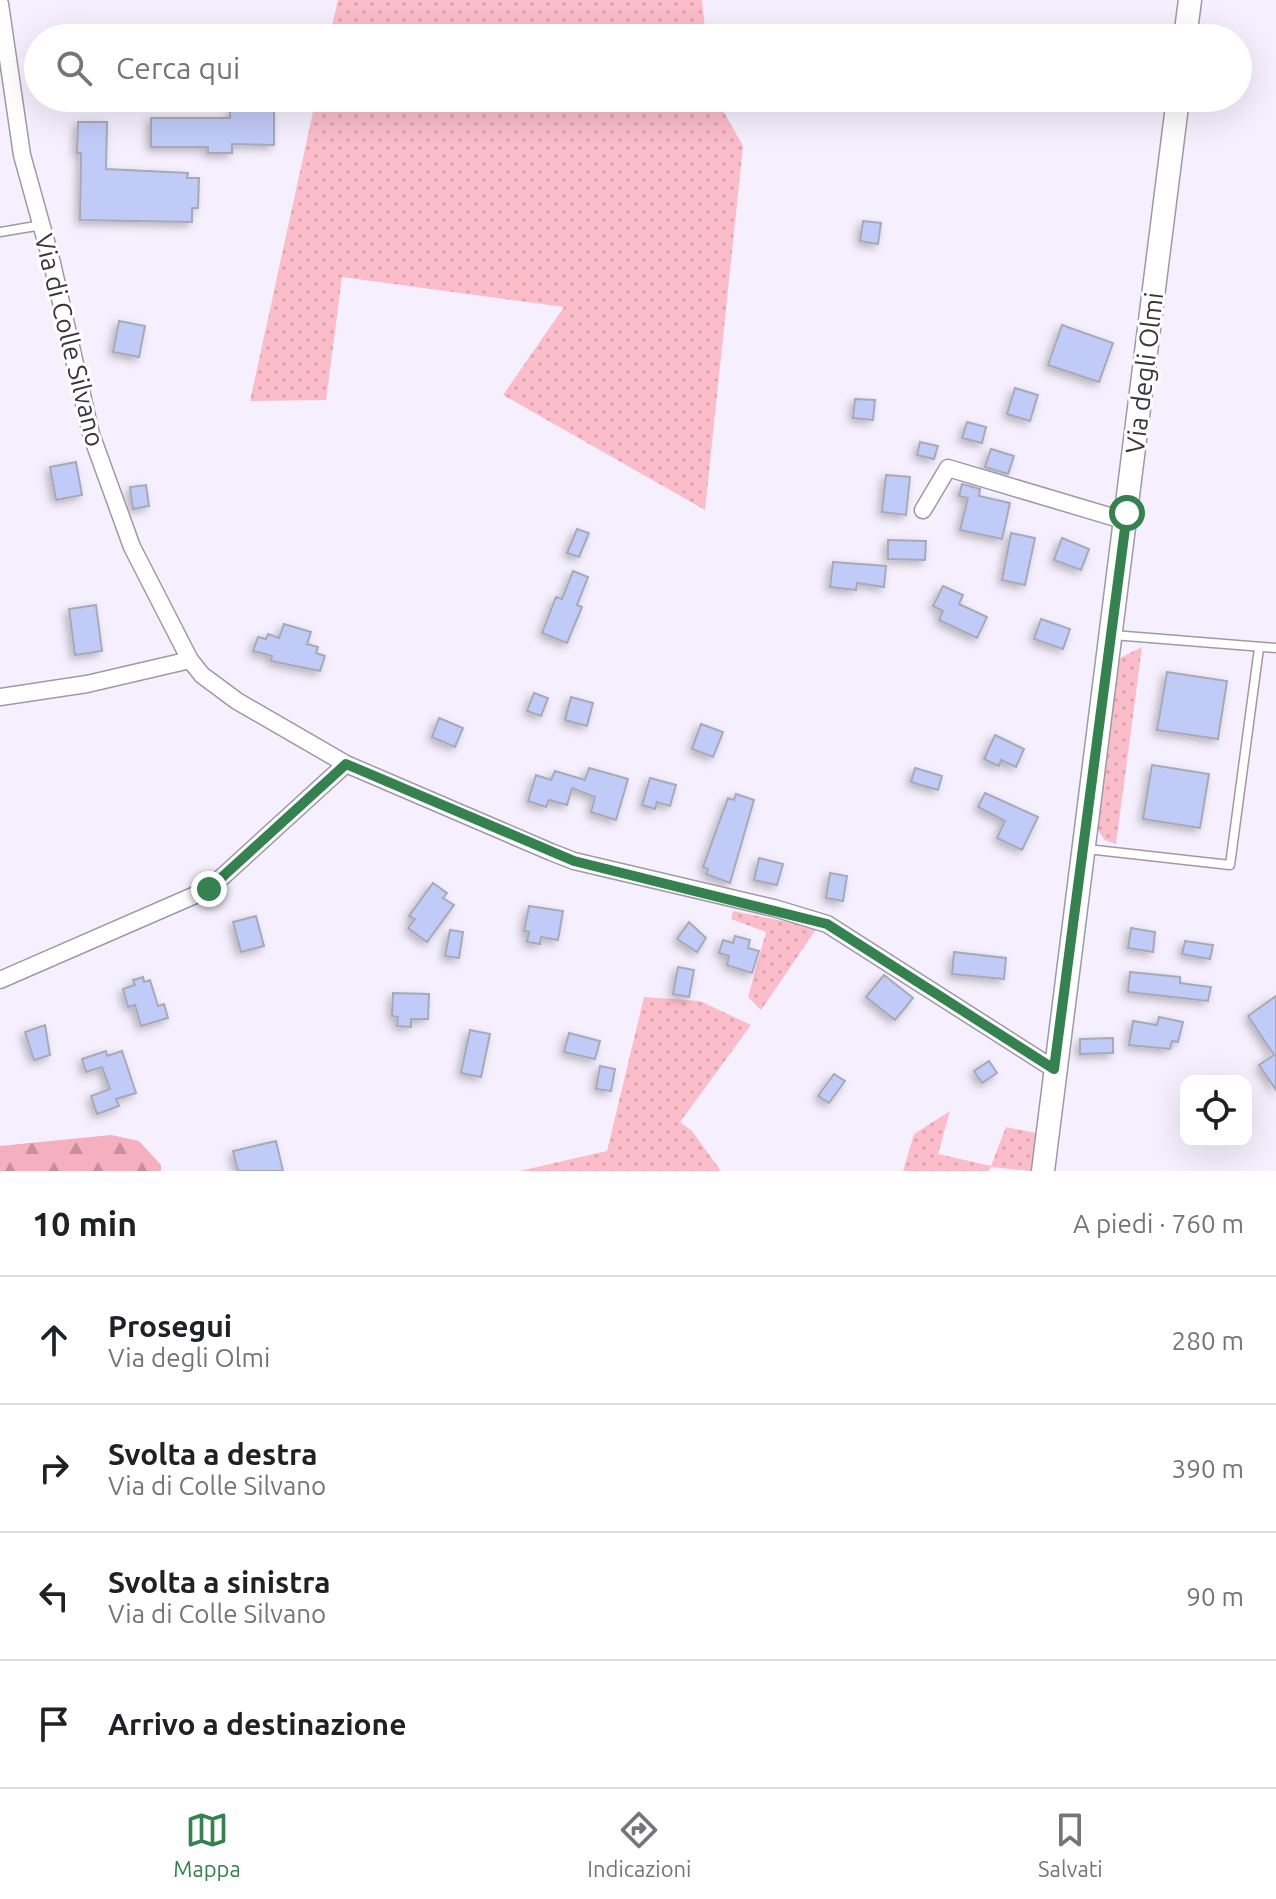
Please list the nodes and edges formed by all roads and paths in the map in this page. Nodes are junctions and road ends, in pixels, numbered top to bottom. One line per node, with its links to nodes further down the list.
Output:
1 (1190, 0): 3 (street)
2 (0, 4): 5 (street, Via di Colle Silvano)
3 (1187, 24)
4 (1176, 112): 8 (street, Via degli Olmi)
5 (42, 225): 6 (lane); 12 (street, Via di Colle Silvano)
6 (0, 232)
7 (923, 510): 8 (street)
8 (1126, 521): 9 (street, Via degli Olmi)
9 (1112, 635): 10 (lane); 15 (street, Via degli Olmi)
10 (1259, 648): 11 (lane); 15 (lane)
11 (1276, 648)
12 (190, 660): 13 (street); 14 (street, Via di Colle Silvano)
13 (0, 697)
14 (346, 764): 16 (street); 17 (street, Via di Colle Silvano)
15 (1084, 849): 17 (street, Via degli Olmi)
16 (0, 980)
17 (1054, 1069): 18 (street, Via degli Olmi)
18 (1043, 1171)

